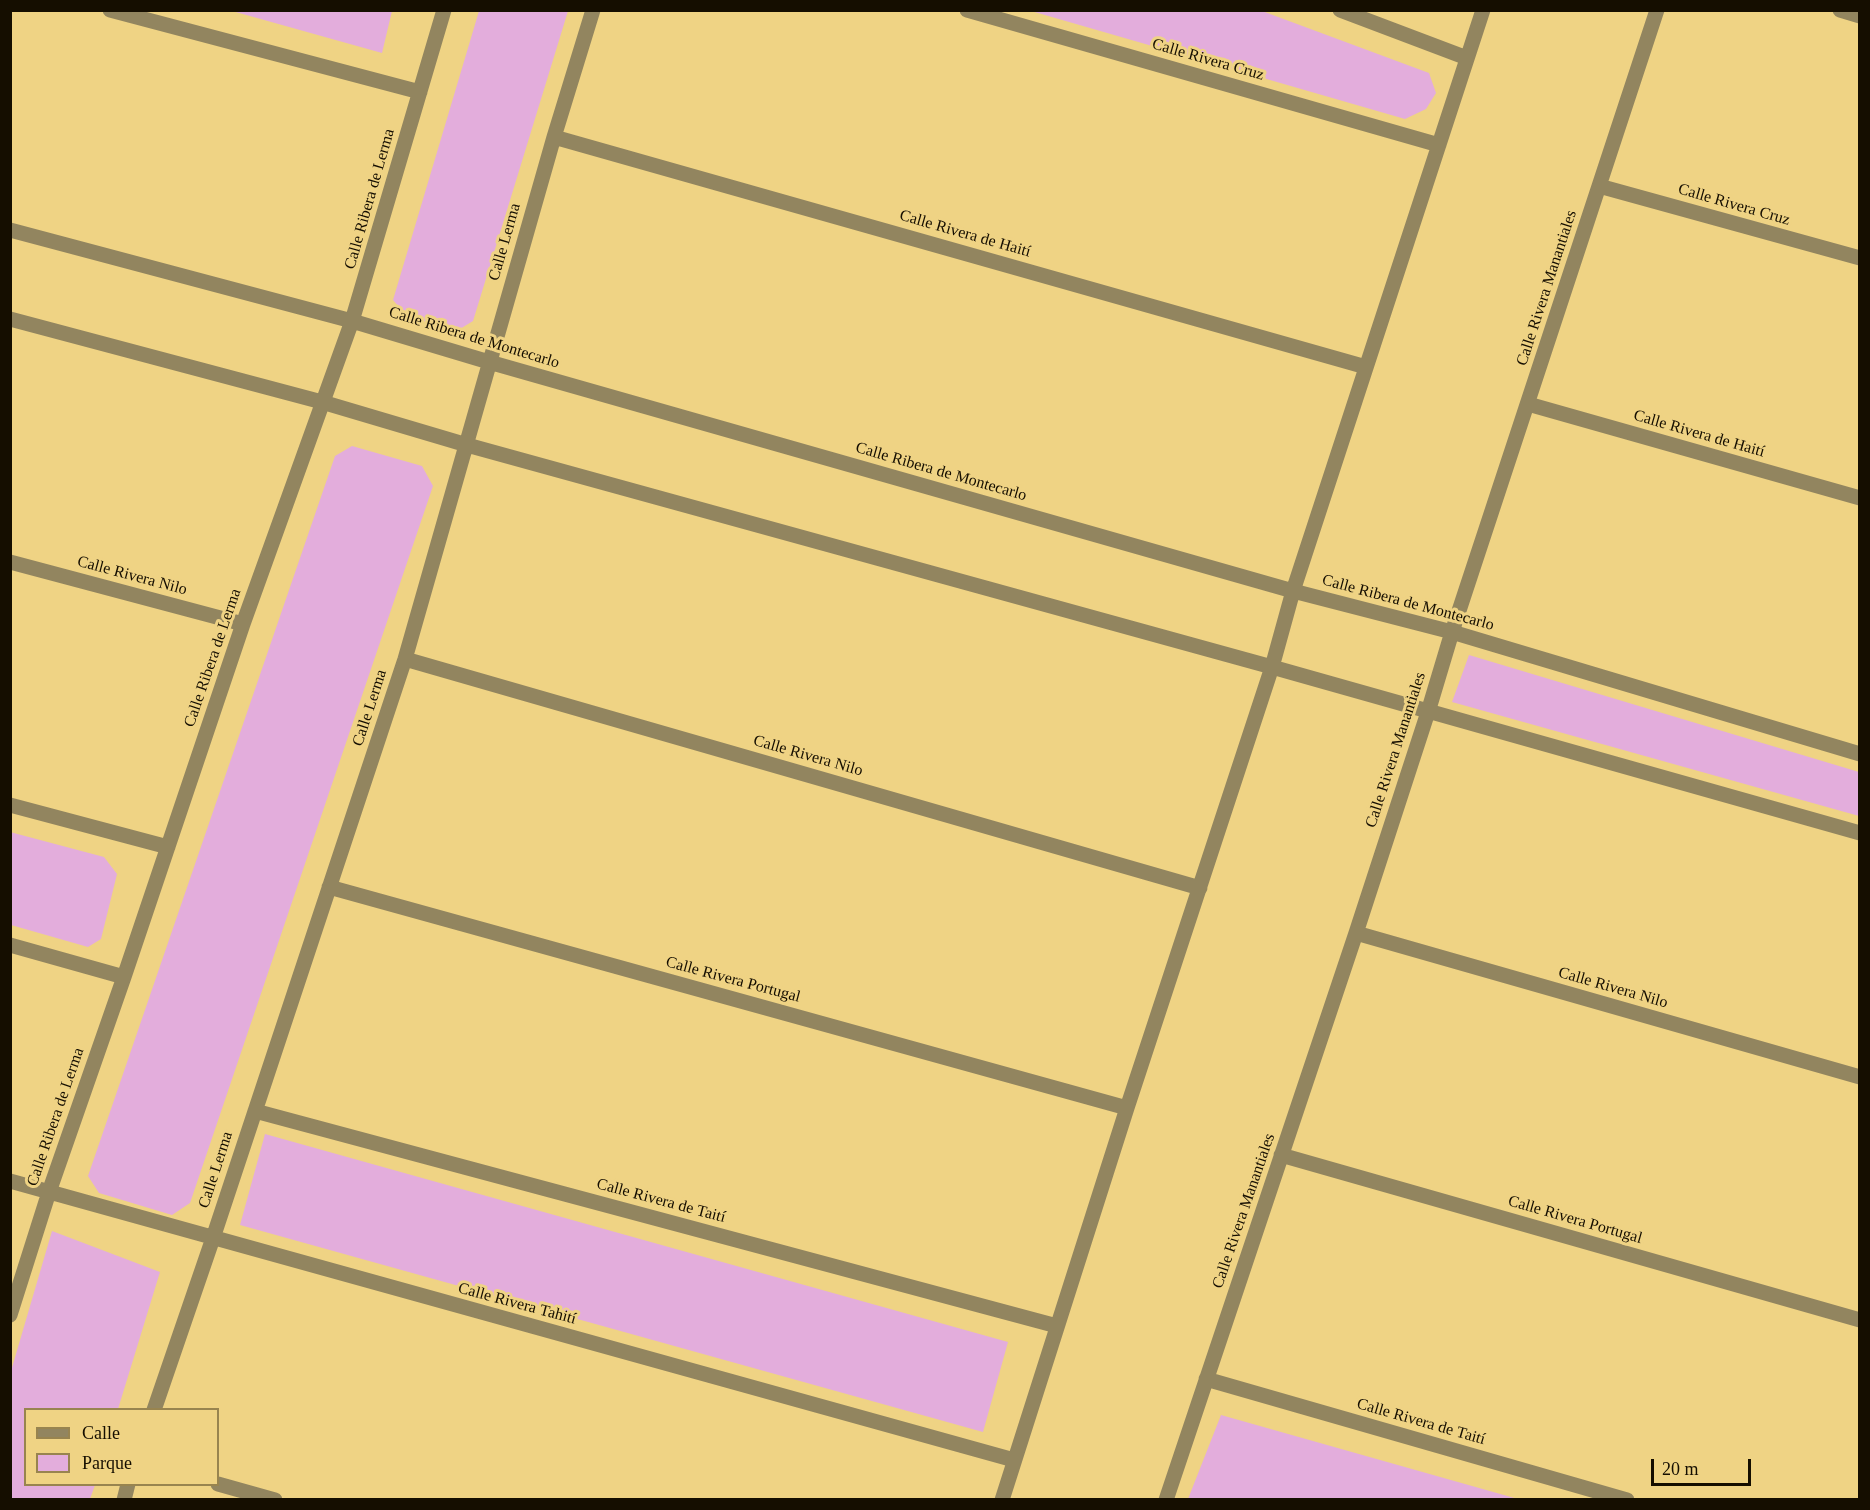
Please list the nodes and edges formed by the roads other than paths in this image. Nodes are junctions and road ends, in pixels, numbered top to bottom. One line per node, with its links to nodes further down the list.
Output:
1 (111, 10): 11 (street)
2 (444, 10): 11 (street, Calle Ribera de Lerma)
3 (593, 10): 12 (street, Calle Lerma)
4 (967, 10): 13 (street, Calle Rivera Cruz)
5 (1340, 10): 10 (street)
6 (1483, 10): 10 (street)
7 (1657, 10): 14 (street, Calle Rivera Manantiales)
8 (1840, 10): 9 (street)
9 (1860, 16)
10 (1467, 58): 13 (street)
11 (420, 92): 18 (street, Calle Ribera de Lerma)
12 (554, 137): 19 (street, Calle Lerma); 20 (street, Calle Rivera de Haití)
13 (1439, 145): 20 (street)
14 (1599, 186): 16 (street, Calle Rivera Cruz); 22 (street, Calle Rivera Manantiales)
15 (10, 230): 18 (street, Calle Ribera de Montecarlo)
16 (1860, 258)
17 (10, 319): 21 (street)
18 (352, 321): 19 (street, Calle Ribera de Montecarlo); 21 (street, Calle Ribera de Lerma)
19 (489, 362): 23 (street, Calle Lerma); 26 (street, Calle Ribera de Montecarlo)
20 (1366, 366): 26 (street)
21 (322, 402): 23 (street); 27 (street, Calle Ribera de Lerma)
22 (1528, 404): 24 (street, Calle Rivera de Haití); 28 (street, Calle Rivera Manantiales)
23 (467, 445): 29 (street, Calle Lerma); 30 (street)
24 (1860, 498)
25 (10, 562): 27 (street, Calle Rivera Nilo)
26 (1293, 591): 28 (street, Calle Ribera de Montecarlo); 30 (street)
27 (243, 624): 35 (street, Calle Ribera de Lerma)
28 (1452, 632): 31 (street, Calle Rivera Manantiales); 32 (street, Calle Ribera de Montecarlo)
29 (405, 659): 36 (street, Calle Lerma); 37 (street, Calle Rivera Nilo)
30 (1272, 667): 31 (street); 37 (street)
31 (1428, 712): 34 (street); 38 (street, Calle Rivera Manantiales)
32 (1860, 754)
33 (10, 805): 35 (street)
34 (1860, 833)
35 (168, 847): 40 (street, Calle Ribera de Lerma)
36 (329, 887): 42 (street, Calle Rivera Portugal); 43 (street, Calle Lerma)
37 (1200, 888): 42 (street)
38 (1356, 933): 41 (street, Calle Rivera Nilo); 44 (street, Calle Rivera Manantiales)
39 (10, 945): 40 (street)
40 (124, 977): 46 (street, Calle Ribera de Lerma)
41 (1860, 1077)
42 (1127, 1108): 50 (street)
43 (255, 1111): 47 (street, Calle Lerma); 50 (street, Calle Rivera de Taití)
44 (1281, 1155): 49 (street, Calle Rivera Portugal); 51 (street, Calle Rivera Manantiales)
45 (10, 1181): 46 (street, Calle Rivera Tahití)
46 (49, 1192): 47 (street, Calle Rivera Tahití); 48 (street, Calle Ribera de Lerma)
47 (213, 1238): 52 (street, Calle Lerma); 53 (street, Calle Rivera Tahití)
48 (10, 1315)
49 (1860, 1320)
50 (1057, 1326): 53 (street)
51 (1206, 1379): 57 (street, Calle Rivera Manantiales); 58 (street, Calle Rivera de Taití)
52 (155, 1408)
53 (1014, 1460): 56 (street)
54 (219, 1484): 55 (street)
55 (275, 1500)
56 (1002, 1500)
57 (1166, 1500)
58 (1626, 1500)

